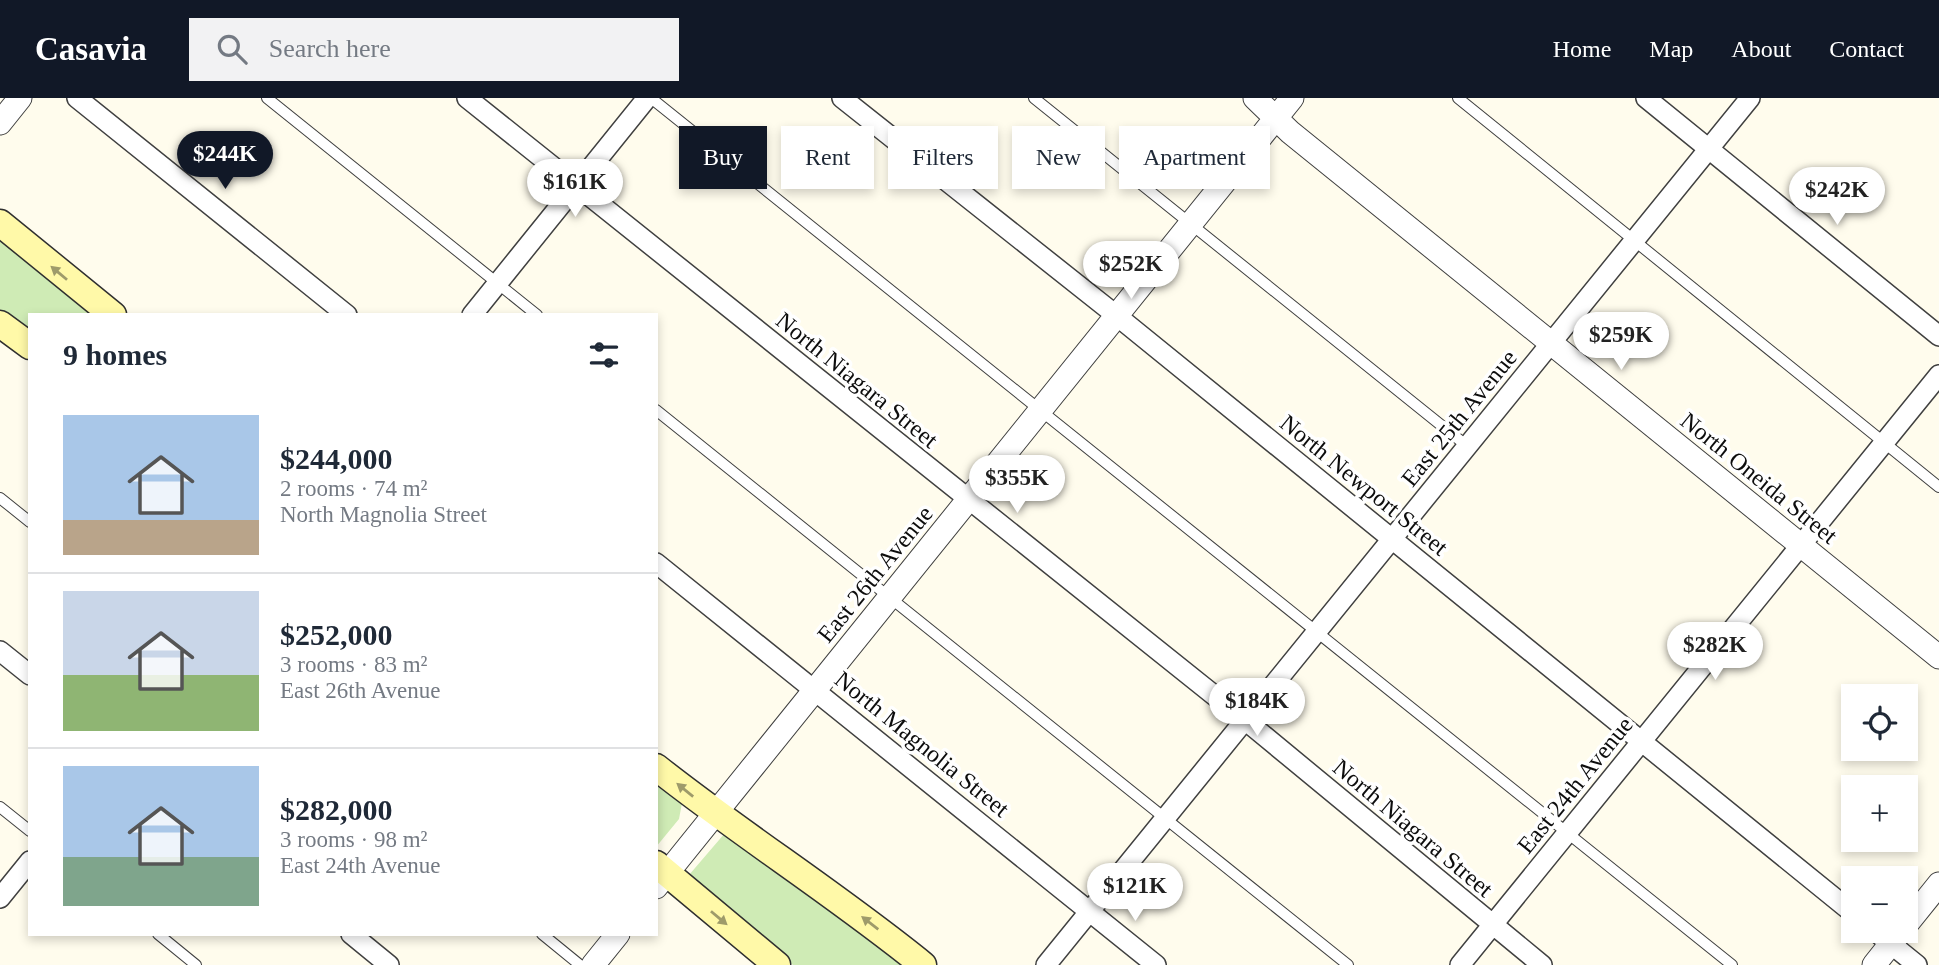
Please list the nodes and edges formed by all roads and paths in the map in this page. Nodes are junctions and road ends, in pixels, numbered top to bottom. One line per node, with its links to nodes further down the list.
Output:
1 (20, 98): 14 (street)
2 (77, 98): 22 (street)
3 (267, 98): 20 (lane)
4 (467, 98): 16 (street, North Niagara Street)
5 (649, 98): 16 (street); 31 (lane)
6 (842, 98): 25 (street, North Newport Street)
7 (1034, 98): 18 (lane)
8 (1255, 98): 13 (street, North Oneida Street)
9 (1292, 98): 13 (street, East 26th Avenue)
10 (1458, 98): 19 (lane)
11 (1646, 98): 15 (street)
12 (1750, 98): 15 (street, East 25th Avenue)
13 (1276, 118): 18 (street, East 26th Avenue); 28 (street, North Oneida Street)
14 (0, 123)
15 (1709, 149): 19 (street, East 25th Avenue); 27 (street)
16 (577, 185): 20 (street); 37 (street, North Niagara Street)
17 (0, 223): 21 (main road, one-way to 17)
18 (1191, 224): 25 (street, East 26th Avenue); 34 (lane)
19 (1634, 241): 28 (street, East 25th Avenue); 33 (lane)
20 (498, 283): 23 (street); 24 (lane)
21 (111, 313)
22 (345, 313)
23 (474, 313)
24 (535, 313)
25 (1117, 316): 31 (street, East 26th Avenue); 39 (street, North Newport Street)
26 (0, 324): 29 (main road)
27 (1939, 336)
28 (1551, 343): 34 (street, East 25th Avenue); 40 (street, North Oneida Street)
29 (28, 345)
30 (1939, 375): 33 (street, East 24th Avenue)
31 (1040, 410): 37 (street, East 26th Avenue); 43 (lane)
32 (658, 412): 42 (lane)
33 (1884, 443): 35 (lane); 40 (street, East 24th Avenue)
34 (1467, 446): 39 (street, East 25th Avenue)
35 (1939, 488)
36 (0, 498): 38 (lane)
37 (967, 501): 42 (street, East 26th Avenue); 48 (street, North Niagara Street)
38 (28, 520)
39 (1392, 539): 43 (street, East 25th Avenue); 49 (street, North Newport Street)
40 (1801, 545): 45 (street, North Oneida Street); 49 (street, East 24th Avenue)
41 (658, 565): 47 (street, North Magnolia Street)
42 (890, 597): 47 (street, East 26th Avenue); 53 (lane)
43 (1317, 632): 48 (street, East 25th Avenue); 55 (lane)
44 (0, 651): 46 (street)
45 (1939, 657)
46 (28, 673)
47 (815, 690): 52 (street, East 26th Avenue); 62 (street, North Magnolia Street)
48 (1245, 720): 53 (street, East 25th Avenue); 63 (street, North Niagara Street)
49 (1641, 742): 55 (street, East 24th Avenue); 60 (street, North Newport Street)
50 (658, 768): 52 (main road, one-way to 50)
51 (0, 807): 54 (lane)
52 (715, 813): 57 (street, East 26th Avenue); 75 (main road, one-way to 52)
53 (1165, 818): 62 (street, East 25th Avenue); 78 (lane)
54 (28, 829)
55 (1567, 833): 63 (street, East 24th Avenue); 81 (lane)
56 (28, 863): 59 (street)
57 (660, 875): 74 (main road, one-way to 74)
58 (1939, 884): 61 (street)
59 (0, 898)
60 (1841, 903)
61 (1918, 910)
62 (1090, 911): 76 (street, East 25th Avenue); 77 (street, North Magnolia Street)
63 (1493, 926): 79 (street, East 24th Avenue); 80 (street, North Niagara Street)
64 (160, 936): 70 (lane)
65 (353, 936): 71 (street)
66 (544, 936): 72 (lane)
67 (616, 936): 73 (street)
68 (1885, 943): 82 (street)
69 (1896, 943): 83 (street)
70 (195, 965)
71 (389, 965)
72 (580, 965)
73 (593, 965)
74 (777, 965)
75 (923, 965)
76 (1046, 965)
77 (1156, 965)
78 (1348, 965)
79 (1460, 965)
80 (1542, 965)
81 (1732, 965)
82 (1874, 965)
83 (1917, 965)

